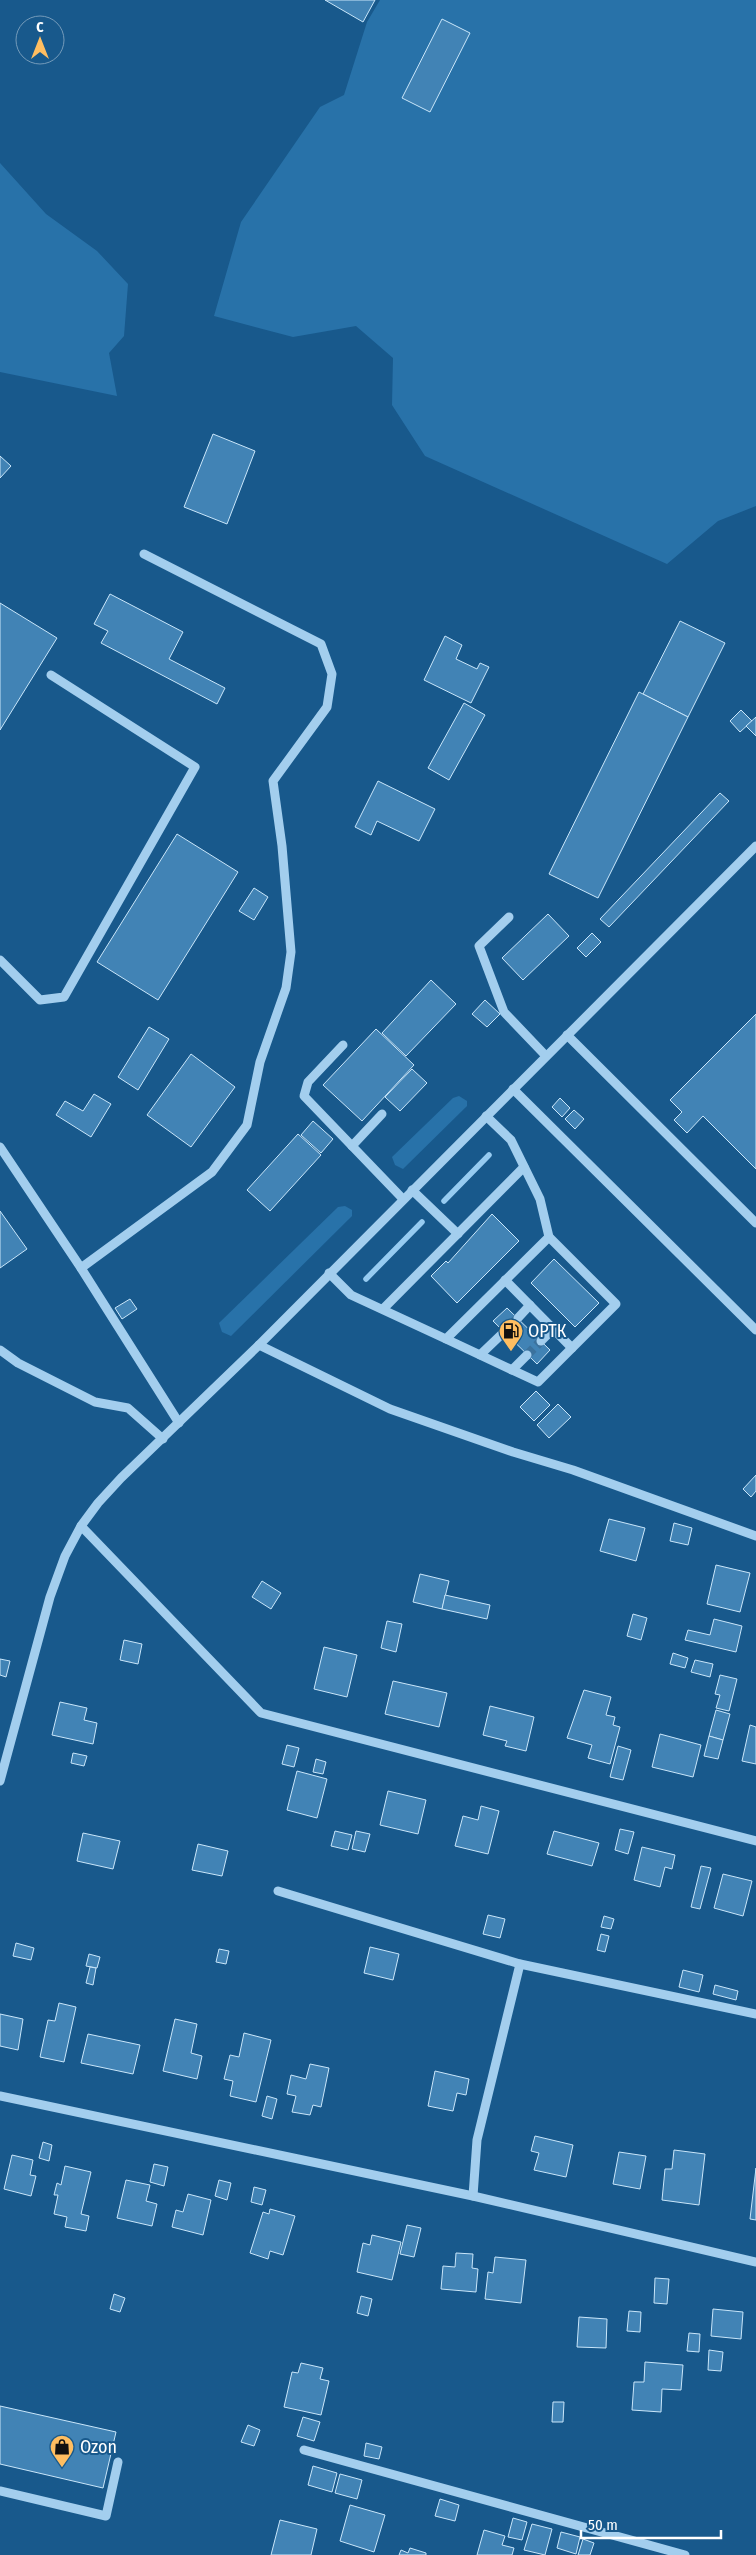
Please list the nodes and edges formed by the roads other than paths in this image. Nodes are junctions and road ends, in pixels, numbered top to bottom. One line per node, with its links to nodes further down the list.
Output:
1 (144, 554): 20 (street)
2 (51, 676): 5 (street)
3 (756, 846): 6 (street)
4 (509, 916): 8 (street)
5 (0, 960)
6 (567, 1035): 8 (street); 17 (street)
7 (342, 1045): 12 (street)
8 (546, 1056): 9 (street)
9 (512, 1089): 11 (street); 27 (street)
10 (382, 1114): 12 (street)
11 (486, 1116): 14 (street); 15 (street)
12 (352, 1146): 16 (street)
13 (0, 1147): 20 (street)
14 (524, 1167): 18 (street); 19 (street)
15 (412, 1190): 16 (street); 18 (street)
16 (403, 1199): 21 (street)
17 (756, 1223)
18 (458, 1234): 24 (street)
19 (549, 1236): 22 (street); 32 (street)
20 (81, 1268): 37 (street)
21 (329, 1273): 24 (street); 31 (street)
22 (505, 1280): 23 (street); 29 (street)
23 (530, 1305): 25 (street); 26 (street)
24 (383, 1310): 29 (street)
25 (518, 1318)
26 (553, 1329): 30 (street); 32 (street)
27 (756, 1330)
28 (504, 1332): 34 (street)
29 (446, 1339): 34 (street)
30 (541, 1341)
31 (259, 1345): 37 (street); 40 (street)
32 (572, 1348): 36 (street)
33 (0, 1350): 38 (street)
34 (480, 1355): 36 (street)
35 (528, 1355): 36 (street)
36 (512, 1370)
37 (179, 1423): 38 (street)
38 (163, 1439): 39 (street)
39 (81, 1526): 41 (street); 42 (street)
40 (756, 1536)
41 (0, 1781)
42 (756, 1841)
43 (278, 1891): 44 (street)
44 (520, 1964): 45 (street); 47 (street)
45 (756, 2014)
46 (0, 2096): 47 (street)
47 (473, 2196): 48 (street)
48 (756, 2262)
49 (304, 2450): 52 (street)
50 (118, 2462): 51 (street)
51 (0, 2492)
52 (685, 2555)

